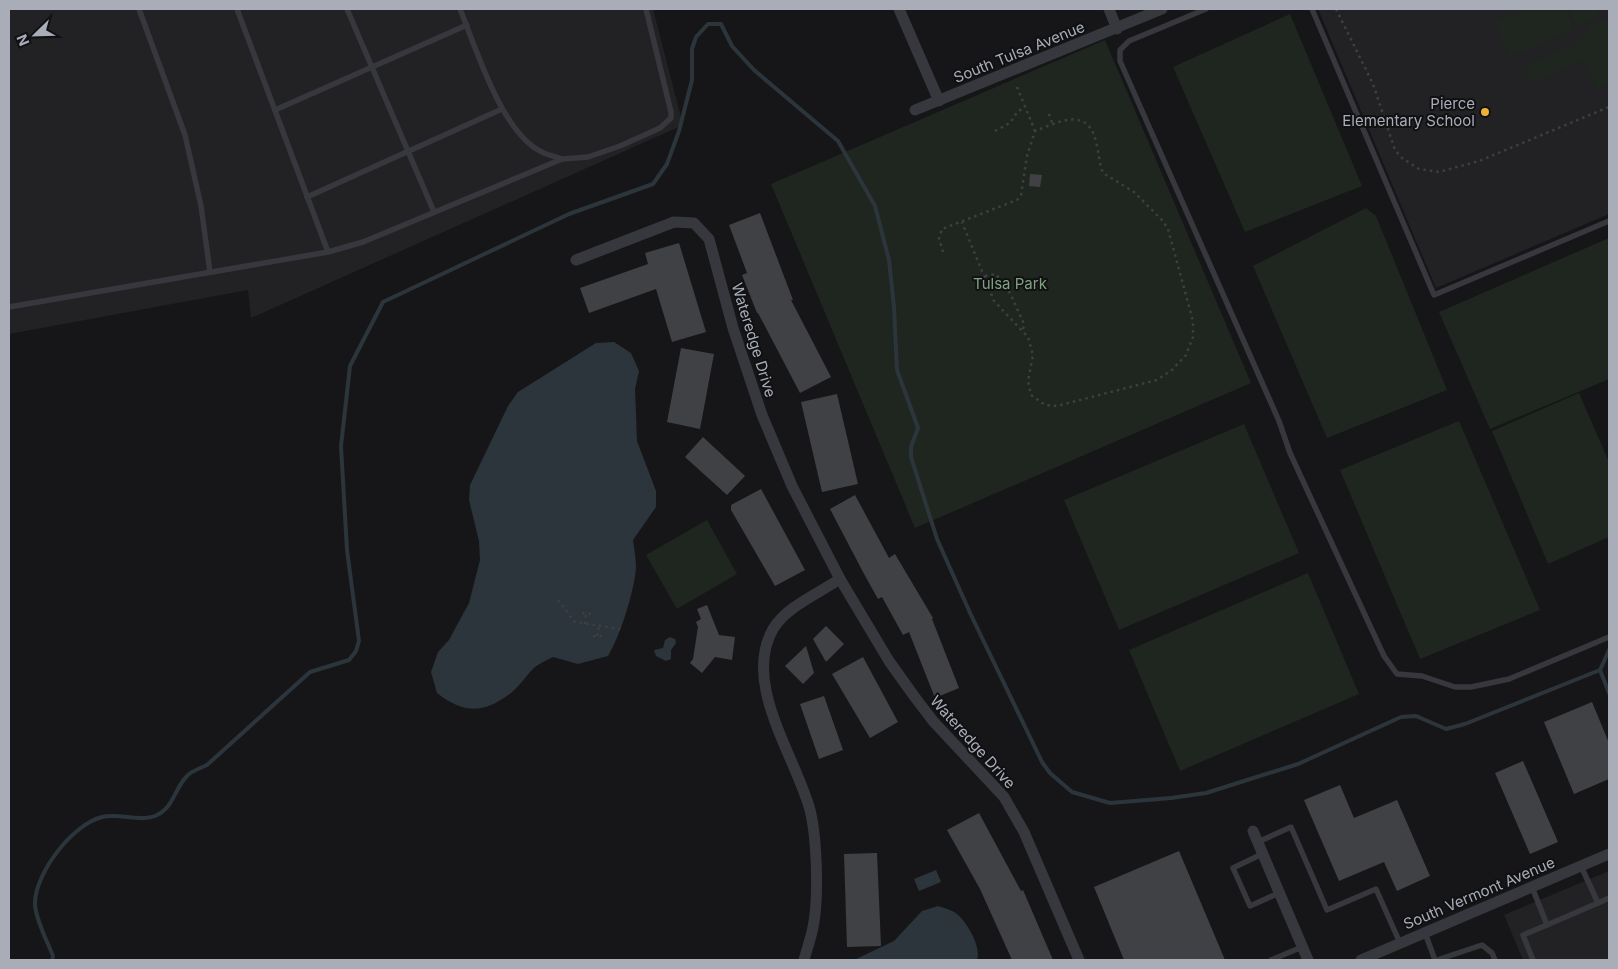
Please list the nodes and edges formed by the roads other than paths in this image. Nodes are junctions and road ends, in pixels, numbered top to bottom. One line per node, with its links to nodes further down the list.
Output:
1 (139, 9): 25 (lane)
2 (237, 9): 16 (lane)
3 (347, 9): 13 (lane)
4 (460, 9): 11 (lane)
5 (646, 9): 19 (lane)
6 (899, 9): 14 (street)
7 (1109, 9): 12 (street)
8 (1162, 9): 12 (street, South Tulsa Avenue)
9 (1206, 9): 28 (lane)
10 (1312, 9): 22 (lane)
11 (467, 25): 13 (lane); 15 (lane)
12 (1117, 29): 14 (street, South Tulsa Avenue)
13 (372, 67): 16 (lane); 18 (lane)
14 (939, 101): 17 (street, South Tulsa Avenue)
15 (502, 109): 18 (lane); 19 (lane)
16 (275, 110): 20 (lane)
17 (915, 110)
18 (408, 152): 20 (lane); 21 (lane)
19 (562, 159): 21 (lane)
20 (308, 197): 23 (lane)
21 (434, 212): 23 (lane)
22 (1609, 221)
23 (328, 252): 25 (lane)
24 (576, 260): 27 (street, Wateredge Drive)
25 (210, 272): 26 (lane)
26 (9, 306)
27 (840, 580): 41 (street); 42 (street, Wateredge Drive)
28 (1609, 637)
29 (1255, 836): 30 (street); 39 (lane)
30 (1262, 854): 34 (street); 34 (lane)
31 (1609, 854): 32 (street, South Vermont Avenue)
32 (1581, 866): 33 (street, South Vermont Avenue); 36 (lane)
33 (1532, 887): 37 (lane); 38 (street, South Vermont Avenue)
34 (1279, 893): 40 (street)
35 (1609, 898): 36 (lane)
36 (1598, 903): 37 (lane)
37 (1547, 924): 48 (lane)
38 (1425, 933): 39 (street, South Vermont Avenue); 46 (lane)
39 (1400, 944): 45 (street, South Vermont Avenue)
40 (1302, 947): 43 (lane); 44 (street)
41 (804, 960)
42 (1079, 960)
43 (1271, 960)
44 (1308, 960)
45 (1361, 960)
46 (1436, 960): 47 (lane)
47 (1495, 960)
48 (1533, 960)

